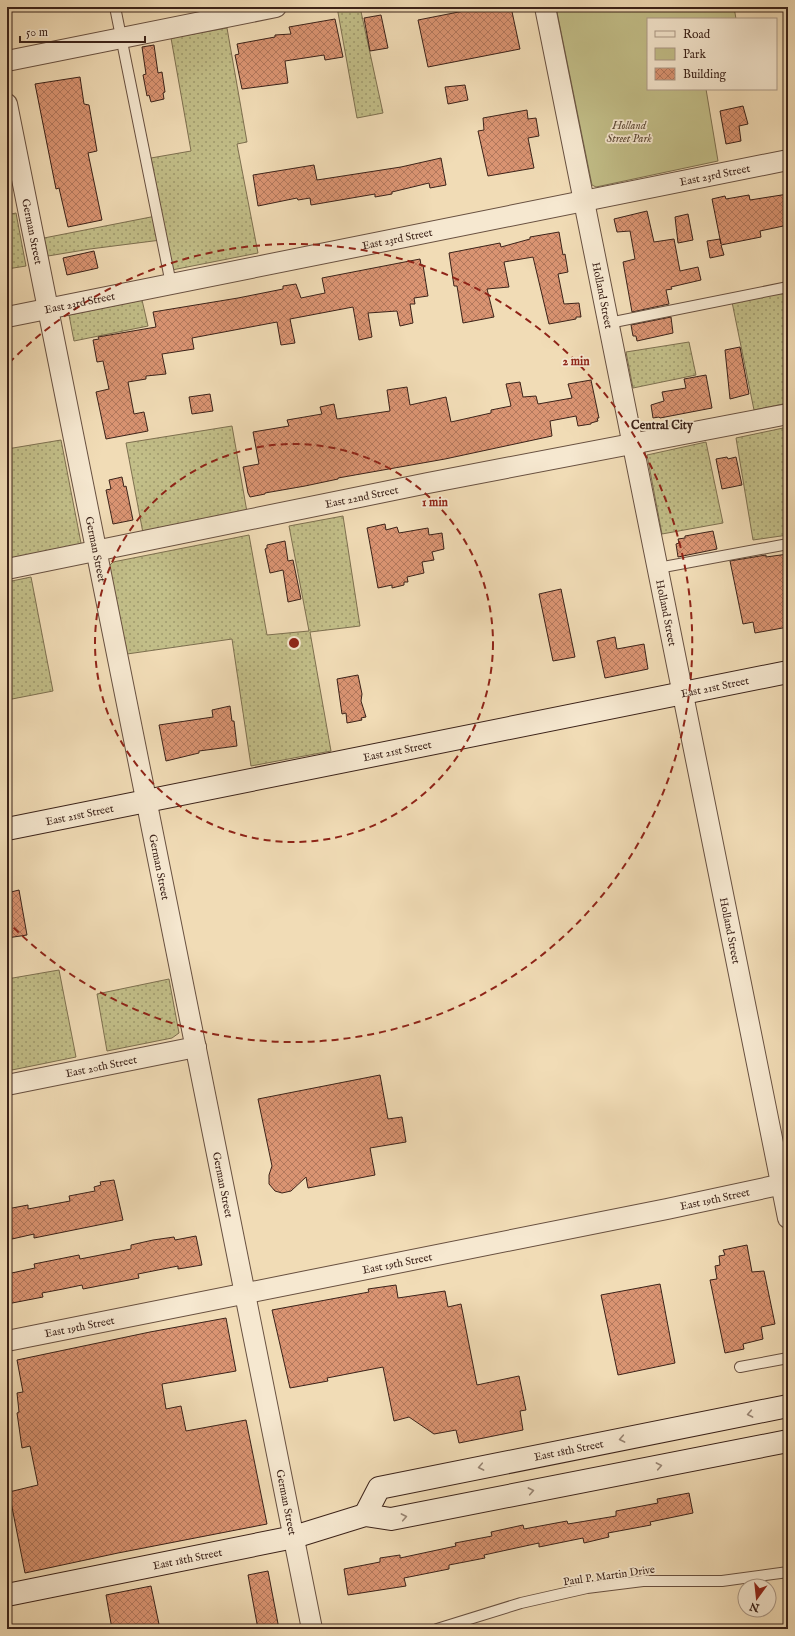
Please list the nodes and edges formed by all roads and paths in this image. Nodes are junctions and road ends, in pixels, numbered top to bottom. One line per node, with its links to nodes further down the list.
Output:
1 (115, 7): 4 (lane)
2 (276, 7): 4 (street)
3 (545, 7): 8 (street, Holland Street)
4 (122, 38): 5 (street); 9 (lane)
5 (7, 61)
6 (7, 104): 11 (street, German Street)
7 (788, 160): 8 (street, East 23rd Street)
8 (584, 201): 9 (street, East 23rd Street); 13 (street, Holland Street)
9 (171, 284): 11 (street, East 23rd Street)
10 (788, 287): 13 (lane)
11 (48, 309): 12 (street, East 23rd Street); 17 (street, German Street)
12 (7, 317)
13 (609, 323): 15 (street, Holland Street)
14 (788, 414): 15 (street, East 22nd Street)
15 (633, 444): 17 (street, East 22nd Street); 18 (street, Holland Street)
16 (788, 544): 18 (lane)
17 (97, 550): 19 (street, East 22nd Street); 22 (street, German Street)
18 (658, 568): 21 (street, Holland Street)
19 (7, 569)
20 (788, 672): 21 (main road, East 21st Street)
21 (683, 693): 22 (main road, East 21st Street); 26 (street, Holland Street)
22 (146, 801): 23 (main road, East 21st Street); 24 (street, German Street)
23 (7, 829)
24 (196, 1047): 25 (street, East 20th Street); 28 (street, German Street)
25 (7, 1085)
26 (785, 1183): 27 (street, Holland Street); 28 (street, East 19th Street)
27 (788, 1218)
28 (245, 1293): 29 (street, East 19th Street); 35 (street, German Street)
29 (7, 1341)
30 (788, 1358): 31 (lane)
31 (740, 1367)
32 (788, 1406): 34 (main road, East 18th Street, one-way to 34)
33 (788, 1440): 34 (main road, East 18th Street, one-way to 33)
34 (366, 1515): 35 (main road, East 18th Street)
35 (294, 1537): 37 (main road, East 18th Street); 38 (street, German Street)
36 (788, 1572): 39 (lane, Paul P. Martin Drive)
37 (7, 1595)
38 (312, 1629)
39 (437, 1629)

